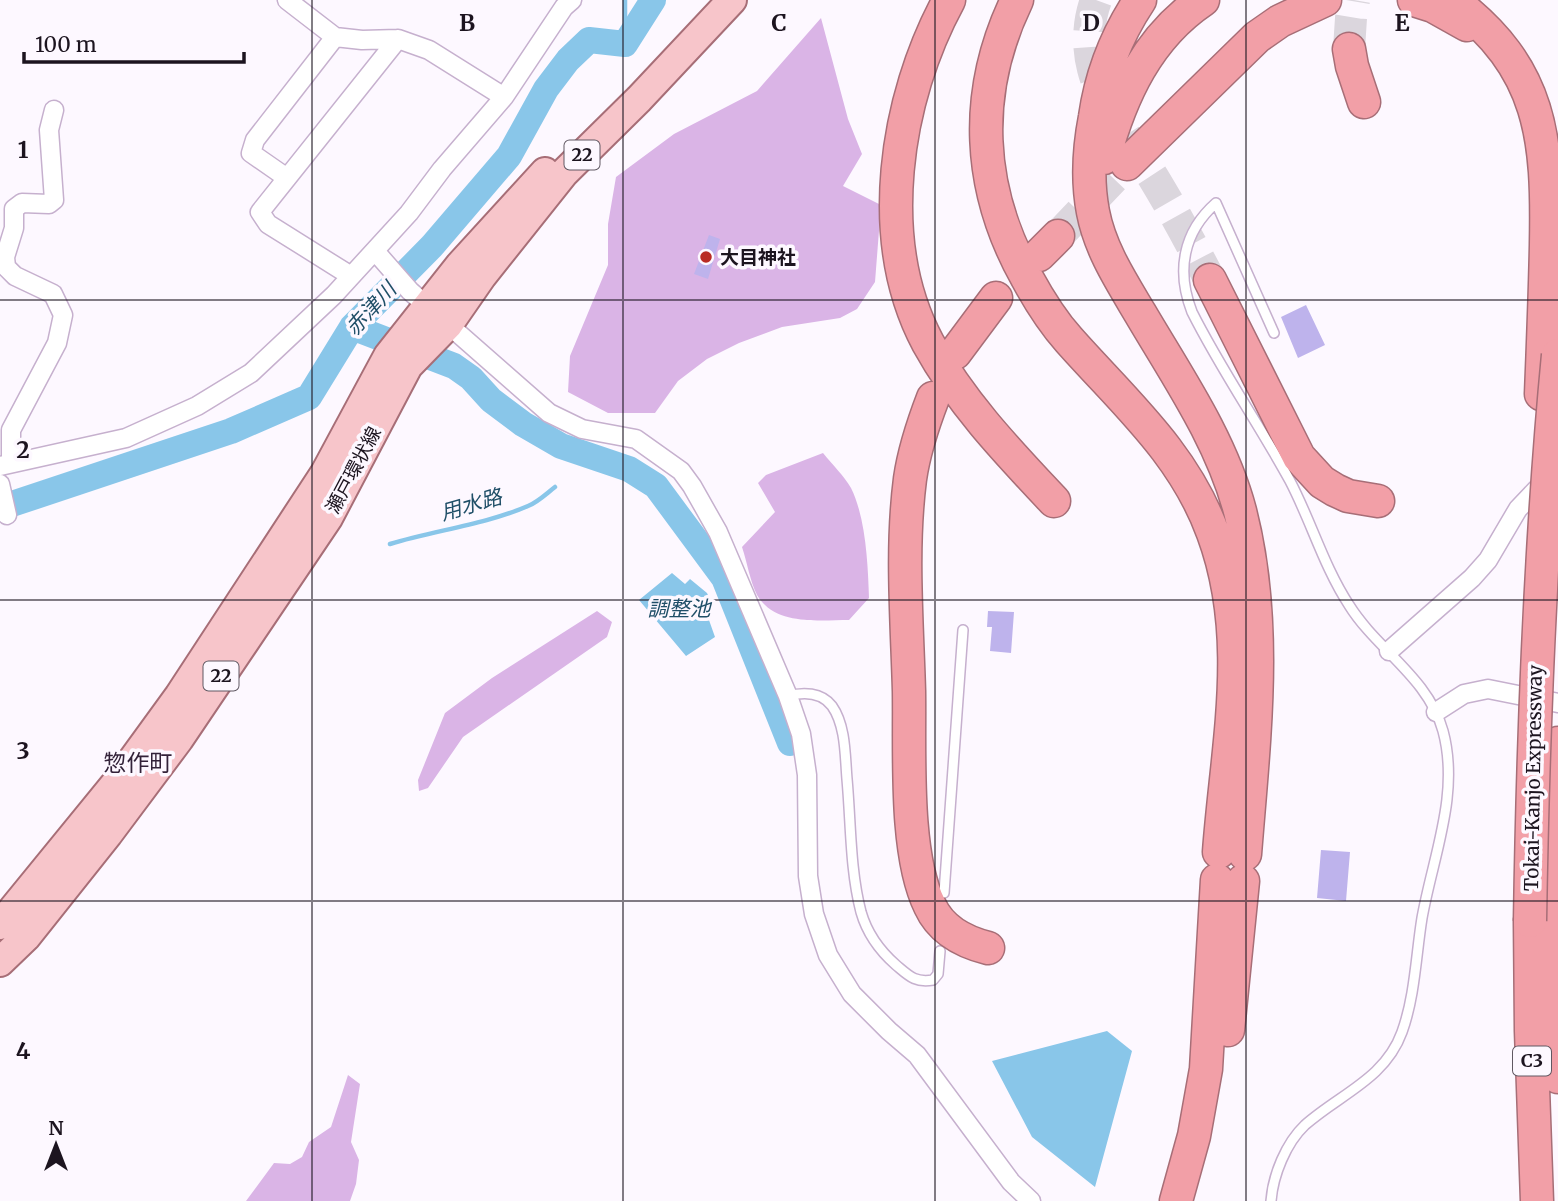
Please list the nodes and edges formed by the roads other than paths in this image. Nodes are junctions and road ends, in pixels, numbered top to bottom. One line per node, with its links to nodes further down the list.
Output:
1 (287, 0): 13 (street)
2 (572, 0): 18 (street)
3 (713, 0): 28 (main road, 瀬戸環状線 / 22)
4 (732, 0): 28 (main road, 瀬戸環状線 / 22)
5 (948, 0): 37 (highway)
6 (1017, 0): 17 (highway)
7 (1035, 0): 17 (highway)
8 (1140, 0): 24 (highway)
9 (1203, 0): 24 (highway)
10 (1325, 0): 21 (highway)
11 (1414, 0): 16 (highway)
12 (1452, 0): 16 (highway)
13 (335, 37): 14 (street); 22 (street)
14 (398, 39): 18 (street); 22 (street)
15 (1349, 49): 19 (highway)
16 (1520, 76): 42 (highway, bridge)
17 (991, 81): 47 (highway)
18 (504, 97): 23 (street)
19 (1364, 102)
20 (54, 110): 34 (street)
21 (1127, 164)
22 (286, 178): 25 (street)
23 (375, 251): 25 (street); 28 (street)
24 (1106, 252): 47 (highway)
25 (351, 276): 34 (street)
26 (1210, 280): 38 (highway)
27 (996, 299): 30 (highway)
28 (426, 318): 32 (main road, 瀬戸環状線 / 22); 43 (street)
29 (1274, 333): 41 (lane)
30 (955, 353)
31 (1558, 355): 42 (highway, Tokai-Kanjo Expressway / C3, bridge)
32 (398, 361): 50 (main road, 瀬戸環状線 / 22); 53 (main road, 瀬戸環状線 / 22)
33 (933, 398): 51 (highway)
34 (5, 465)
35 (0, 484): 39 (street)
36 (1537, 489): 41 (street)
37 (1054, 501)
38 (1378, 501)
39 (7, 515)
40 (963, 630): 48 (lane)
41 (1389, 651): 45 (lane)
42 (1536, 666): 49 (highway, Tokai-Kanjo Expressway / C3, bridge)
43 (788, 696): 52 (lane); 55 (street)
44 (1558, 703): 45 (street)
45 (1436, 712): 58 (lane)
46 (1558, 743): 49 (highway, Tokai-Kanjo Expressway / C3)
47 (1231, 867): 56 (highway); 57 (highway)
48 (944, 893)
49 (1543, 921): 54 (highway, Tokai-Kanjo Expressway / C3); 59 (highway, Tokai-Kanjo Expressway / C3)
50 (0, 925)
51 (988, 948)
52 (940, 951)
53 (0, 962)
54 (1558, 1077)
55 (1031, 1201)
56 (1176, 1201)
57 (1194, 1201)
58 (1271, 1201)
59 (1538, 1201)

